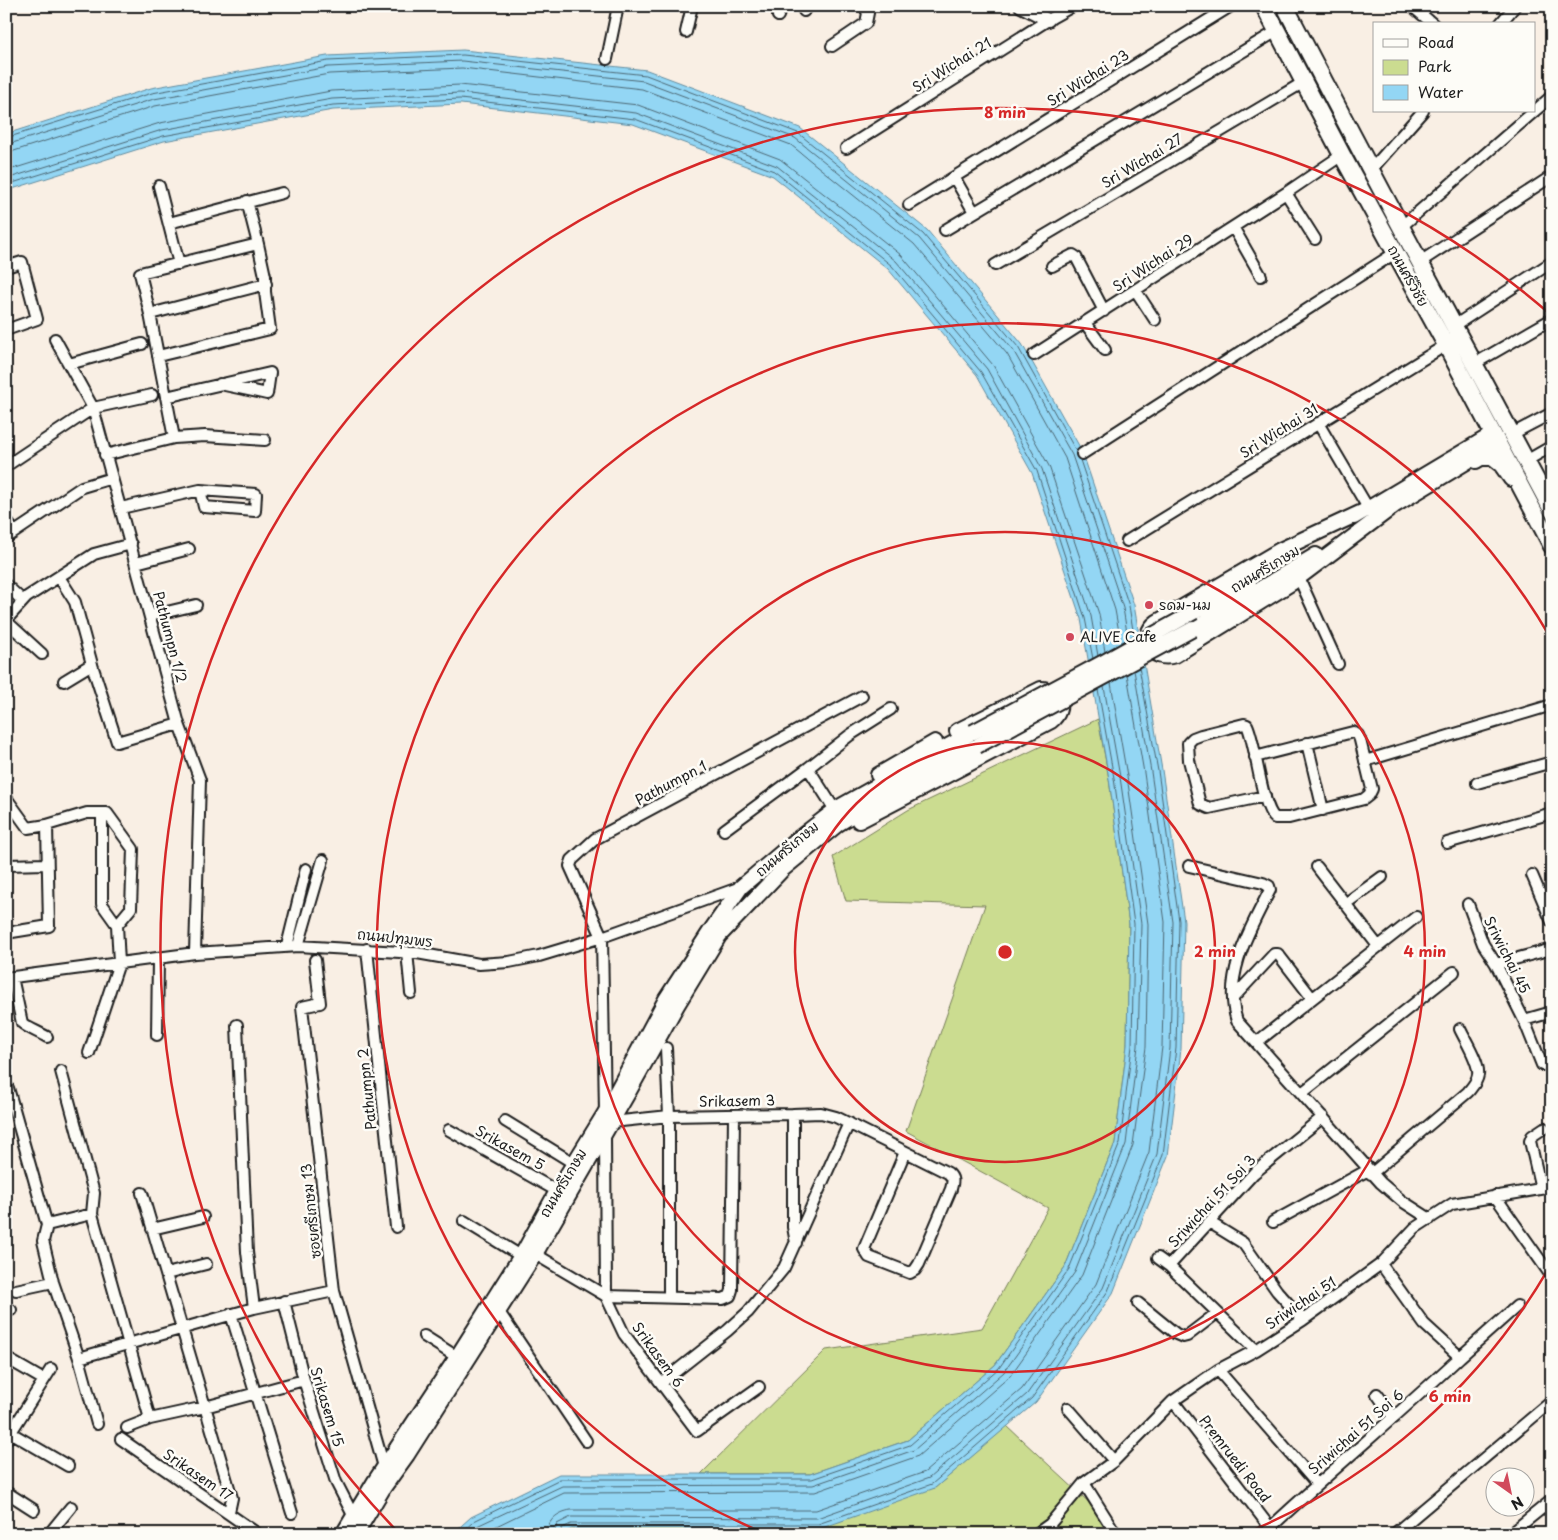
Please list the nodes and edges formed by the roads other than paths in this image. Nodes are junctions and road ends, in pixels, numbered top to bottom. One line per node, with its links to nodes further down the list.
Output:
1 (618, 6): 17 (street)
2 (692, 6): 15 (street)
3 (864, 6): 16 (street)
4 (1021, 6): 11 (street)
5 (1073, 6): 11 (street, Sri Wichai 21)
6 (1231, 6): 27 (street, Sri Wichai 23)
7 (1264, 6): 14 (main road, ถนนศรีวิชัย)
8 (1284, 6): 25 (main road, ถนนศรีวิชัย)
9 (1515, 6): 13 (street)
10 (1413, 7): 12 (street)
11 (1048, 20): 23 (street, Sri Wichai 21)
12 (1431, 22)
13 (1502, 22)
14 (1277, 31): 18 (main road, ถนนศรีวิชัย); 33 (street)
15 (686, 32)
16 (832, 46)
17 (607, 60)
18 (1304, 82): 24 (main road, ถนนศรีวิชัย); 45 (street, Sri Wichai 27)
19 (1552, 96): 20 (street)
20 (1536, 110)
21 (1422, 112): 25 (street)
22 (1534, 112): 36 (street)
23 (846, 148)
24 (1342, 155): 30 (street, Sri Wichai 29); 41 (main road, ถนนศรีวิชัย)
25 (1370, 171): 36 (main road, ถนนศรีวิชัย)
26 (1552, 176): 42 (street)
27 (954, 177): 32 (street, Sri Wichai 23); 33 (street)
28 (159, 186): 34 (street)
29 (282, 193): 31 (street)
30 (1286, 193): 35 (street, Sri Wichai 29); 38 (street)
31 (247, 201): 34 (street); 39 (street)
32 (908, 205)
33 (974, 212): 37 (street)
34 (169, 223): 44 (street)
35 (1233, 227): 48 (street); 50 (street, Sri Wichai 29)
36 (1401, 227): 40 (main road, ถนนศรีวิชัย)
37 (945, 230)
38 (1315, 240)
39 (258, 244): 44 (street); 49 (street)
40 (1411, 245): 41 (main road); 42 (main road, ถนนศรีวิชัย)
41 (1395, 253): 60 (main road, ถนนศรีวิชัย); 77 (street)
42 (1420, 262): 56 (main road, ถนนศรีวิชัย)
43 (1552, 262): 56 (street)
44 (180, 264): 52 (street)
45 (996, 265)
46 (1052, 266): 51 (street)
47 (6, 267): 57 (street)
48 (1261, 276)
49 (266, 284): 52 (street); 63 (street)
50 (1136, 290): 51 (street, Sri Wichai 29); 54 (street)
51 (1104, 311): 55 (street, Sri Wichai 29)
52 (150, 314): 63 (street)
53 (1552, 319): 65 (street)
54 (1155, 320)
55 (1085, 323): 61 (street); 62 (street, Sri Wichai 29)
56 (1454, 326): 65 (main road, ถนนศรีวิชัย)
57 (6, 330)
58 (55, 339): 64 (street, Pathumpn 1/2)
59 (142, 344): 64 (street)
60 (1446, 345): 66 (main road, ถนนศรีวิชัย); 72 (street, Sri Wichai 31)
61 (1105, 350)
62 (1034, 355)
63 (158, 356): 69 (street)
64 (69, 364): 70 (street, Pathumpn 1/2)
65 (1478, 370): 73 (main road, ถนนศรีวิชัย)
66 (1461, 375): 73 (main road, ถนนศรีวิชัย); 82 (main road)
67 (220, 384): 69 (street)
68 (152, 395): 70 (street)
69 (166, 397): 74 (street)
70 (93, 408): 78 (street, Pathumpn 1/2); 80 (street)
71 (1552, 413): 73 (street)
72 (1318, 423): 87 (street); 90 (street, Sri Wichai 31)
73 (1501, 436): 79 (main road); 82 (main road, ถนนศรีเกษม); 84 (main road, ถนนศรีวิชัย)
74 (174, 438): 75 (street); 78 (street)
75 (265, 440)
76 (1552, 446): 79 (street)
77 (1082, 454)
78 (105, 455): 81 (street, Pathumpn 1/2)
79 (1524, 457): 84 (main road, ถนนศรีวิชัย)
80 (6, 466)
81 (112, 478): 86 (street, Pathumpn 1/2); 89 (street)
82 (1429, 478): 84 (main road); 85 (main road, ถนนศรีเกษม); 87 (main road, ถนนศรีเกษม)
83 (200, 490): 83 (street); 86 (street)
84 (1545, 503): 92 (main road, ถนนศรีวิชัย)
85 (1394, 506): 96 (main road); 110 (main road, ถนนศรีเกษม, bridge)
86 (121, 508): 91 (street, Pathumpn 1/2)
87 (1365, 510): 96 (main road); 110 (main road, ถนนศรีเกษม, bridge)
88 (6, 520): 89 (street)
89 (10, 535)
90 (1127, 541)
91 (131, 544): 94 (street, Pathumpn 1/2); 95 (street)
92 (1552, 546)
93 (189, 549): 94 (street)
94 (136, 563): 100 (street, Pathumpn 1/2)
95 (59, 577): 98 (street); 103 (street)
96 (1298, 578): 104 (street)
97 (6, 585): 98 (street)
98 (23, 601): 101 (street)
99 (196, 604): 100 (street)
100 (150, 616): 109 (street, Pathumpn 1/2)
101 (6, 620): 102 (street)
102 (42, 654)
103 (92, 664): 105 (street); 109 (street)
104 (1338, 664)
105 (64, 681)
106 (862, 696): 142 (street, Pathumpn 1)
107 (1552, 705): 113 (street)
108 (892, 709): 115 (street)
109 (179, 724): 149 (street, Pathumpn 1/2)
110 (975, 739): 119 (main road, ถนนศรีเกษม); 132 (main road, ถนนศรีเกษม)
111 (1307, 743): 112 (street); 113 (street); 120 (street)
112 (1255, 757): 117 (street); 117 (street)
113 (1366, 761): 120 (street)
114 (1552, 762): 116 (street)
115 (808, 768): 119 (street); 124 (street)
116 (1477, 783)
117 (1266, 796): 120 (street)
118 (7, 799): 123 (street)
119 (837, 808): 132 (main road); 135 (main road, ถนนศรีเกษม)
120 (1323, 810)
121 (102, 813): 123 (street); 140 (street); 140 (street)
122 (1552, 813): 125 (street)
123 (47, 825): 127 (street)
124 (724, 830)
125 (1447, 843)
126 (323, 860): 144 (street)
127 (47, 864): 128 (street); 141 (street)
128 (6, 865)
129 (1189, 866): 157 (street)
130 (1317, 866): 136 (street)
131 (306, 869): 143 (street)
132 (783, 869): 177 (main road, ถนนศรีเกษม)
133 (1532, 875): 139 (street)
134 (1382, 877): 136 (street)
135 (741, 888): 142 (street, ถนนปทุมพร); 177 (main road, ถนนศรีเกษม)
136 (1345, 904): 145 (street)
137 (1468, 904): 153 (street, Sriwichai 45)
138 (1416, 917): 145 (street)
139 (1552, 922)
140 (117, 925): 152 (street)
141 (6, 933)
142 (602, 937): 148 (street, ถนนปทุมพร); 177 (street)
143 (287, 946): 144 (street, ถนนปทุมพร); 149 (street, ถนนปทุมพร)
144 (298, 946): 146 (street, ถนนปทุมพร)
145 (1378, 946): 158 (street)
146 (367, 949): 148 (street, ถนนปทุมพร); 196 (street, Pathumpn 2)
147 (1552, 949): 153 (street)
148 (407, 952): 156 (street)
149 (195, 953): 150 (street, ถนนปทุมพร)
150 (158, 959): 152 (street, ถนนปทุมพร); 163 (street)
151 (315, 960): 209 (street, ซอยศรีเกษม 13)
152 (119, 963): 155 (street, ถนนปทุมพร); 167 (street)
153 (1496, 964): 160 (street, Sriwichai 45)
154 (1454, 972): 171 (street)
155 (9, 977): 164 (street)
156 (411, 992)
157 (1233, 998): 158 (street); 165 (street)
158 (1312, 998): 165 (street)
159 (1552, 1012): 160 (street)
160 (1524, 1020): 168 (street, Sriwichai 45)
161 (237, 1025): 215 (street)
162 (1460, 1029): 183 (street)
163 (157, 1035)
164 (47, 1037)
165 (1257, 1042): 171 (street)
166 (666, 1048): 174 (street)
167 (89, 1053)
168 (1542, 1065)
169 (61, 1071): 189 (street)
170 (8, 1088): 195 (street)
171 (1302, 1093): 175 (street)
172 (734, 1114): 173 (street, Srikasem 3); 174 (street, Srikasem 3); 211 (street)
173 (794, 1114): 178 (street); 198 (street, Srikasem 3)
174 (669, 1116): 177 (street, Srikasem 3); 211 (street)
175 (1323, 1118): 183 (street); 193 (street, Sriwichai 51 Soi 3)
176 (505, 1121): 182 (street)
177 (607, 1123): 182 (main road, ถนนศรีเกษม); 199 (main road, ถนนศรีเกษม); 210 (street)
178 (849, 1123): 181 (street); 198 (street)
179 (1544, 1128): 185 (street)
180 (449, 1130): 186 (street, Srikasem 5)
181 (905, 1152): 181 (street)
182 (575, 1164): 186 (main road, ถนนศรีเกษม)
183 (1370, 1172): 191 (street); 194 (street)
184 (1552, 1187): 185 (street, Sriwichai 51)
185 (1541, 1189): 188 (street, Sriwichai 51)
186 (557, 1191): 200 (main road, ถนนศรีเกษม)
187 (142, 1193): 197 (street)
188 (1496, 1196): 191 (street, Sriwichai 51); 206 (street)
189 (92, 1214): 195 (street); 222 (street)
190 (203, 1217): 197 (street)
191 (1430, 1219): 203 (street, Sriwichai 51)
192 (464, 1221): 200 (street)
193 (1209, 1222): 204 (street, Sriwichai 51 Soi 3); 219 (street)
194 (1273, 1222)
195 (47, 1225): 207 (street)
196 (396, 1227)
197 (152, 1230): 205 (street)
198 (796, 1244): 232 (street)
199 (535, 1254): 210 (street); 216 (main road, ถนนศรีเกษม)
200 (521, 1256): 224 (main road, ถนนศรีเกษม)
201 (1158, 1258): 204 (street, Sriwichai 51 Soi 3)
202 (206, 1264): 205 (street)
203 (1381, 1264): 219 (street, Sriwichai 51); 225 (street)
204 (1169, 1266): 217 (street, Sriwichai 51 Soi 3)
205 (166, 1274): 220 (street)
206 (1552, 1277)
207 (53, 1282): 208 (street); 227 (street)
208 (16, 1290)
209 (334, 1290): 212 (street); 249 (street, ซอยศรีเกษม 13)
210 (606, 1296): 211 (street); 232 (street, Srikasem 6)
211 (669, 1297)
212 (284, 1301): 215 (street); 231 (street, Srikasem 15)
213 (1138, 1303): 217 (street)
214 (1516, 1306): 225 (street, Sriwichai 51 Soi 6)
215 (254, 1308): 218 (street)
216 (499, 1312): 246 (street); 263 (main road, ถนนศรีเกษม)
217 (1217, 1313): 223 (street, Sriwichai 51 Soi 3)
218 (231, 1314): 220 (street); 234 (street)
219 (1303, 1320): 223 (street, Sriwichai 51)
220 (181, 1328): 222 (street); 238 (street)
221 (424, 1336): 224 (street)
222 (128, 1344): 227 (street); 241 (street)
223 (1256, 1350): 229 (street, Sriwichai 51)
224 (457, 1357): 249 (main road, ถนนศรีเกษม)
225 (1460, 1357): 240 (street, Sriwichai 51 Soi 6)
226 (6, 1358): 230 (street)
227 (79, 1358): 242 (street)
228 (52, 1369): 230 (street)
229 (1218, 1370): 236 (street, Sriwichai 51); 251 (street)
230 (44, 1380): 244 (street)
231 (304, 1380): 234 (street); 258 (street, Srikasem 15)
232 (661, 1383): 233 (street, Srikasem 6)
233 (759, 1387)
234 (255, 1392): 238 (street); 257 (street)
235 (1377, 1394): 240 (street)
236 (1173, 1401): 247 (street, Sriwichai 51); 259 (street, Premruedi Road)
237 (1552, 1401): 266 (street)
238 (205, 1407): 241 (street); 256 (street)
239 (1068, 1408): 247 (street)
240 (1394, 1418): 251 (street, Sriwichai 51 Soi 6)
241 (150, 1419): 243 (street)
242 (97, 1424)
243 (126, 1428)
244 (8, 1434): 248 (street)
245 (121, 1439): 256 (street, Srikasem 17)
246 (586, 1441)
247 (1114, 1461): 250 (street, Sriwichai 51)
248 (68, 1466)
249 (384, 1466): 258 (main road, ถนนศรีเกษม)
250 (1084, 1484): 264 (street, Sriwichai 51); 265 (street)
251 (1317, 1484): 259 (street, Sriwichai 51 Soi 6)
252 (6, 1492): 255 (street)
253 (1552, 1500): 267 (street)
254 (71, 1507): 260 (street)
255 (34, 1510)
256 (229, 1512): 261 (street, Srikasem 17)
257 (292, 1513)
258 (354, 1517): 262 (main road, ถนนศรีเกษม)
259 (1273, 1530)
260 (49, 1534)
261 (258, 1534)
262 (343, 1534)
263 (356, 1534)
264 (1036, 1534)
265 (1116, 1534)
266 (1394, 1534)
267 (1510, 1534)

